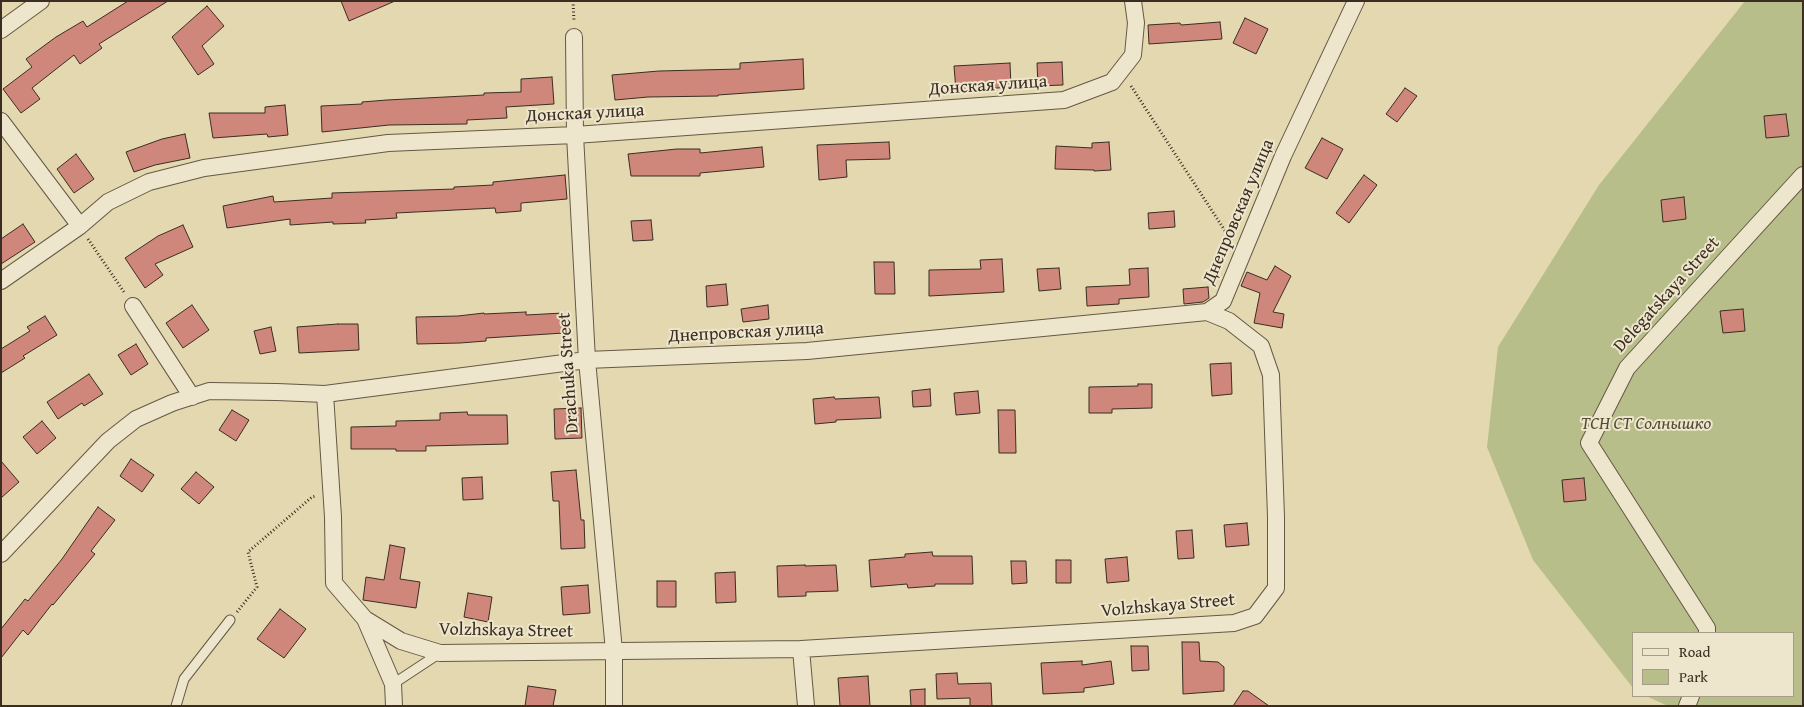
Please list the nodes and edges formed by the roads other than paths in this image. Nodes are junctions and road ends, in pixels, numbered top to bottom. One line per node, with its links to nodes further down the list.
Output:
1 (41, 1): 4 (street)
2 (1133, 1): 7 (street, Донская улица)
3 (1356, 1): 12 (street, Днепровская улица)
4 (1, 30)
5 (574, 37): 7 (street, Drachuka Street)
6 (1, 121): 9 (street)
7 (575, 136): 9 (street, Донская улица); 13 (street, Drachuka Street)
8 (1803, 175): 19 (street, Delegatskaya Street)
9 (80, 226): 10 (street, Донская улица)
10 (1, 281)
11 (132, 306): 15 (street)
12 (1207, 312): 13 (street, Днепровская улица); 20 (street, Volzhskaya Street)
13 (587, 360): 14 (street, Днепровская улица); 21 (street, Drachuka Street)
14 (325, 394): 15 (street, Днепровская улица); 17 (street, Volzhskaya Street)
15 (192, 397): 16 (street, Днепровская улица)
16 (1, 554)
17 (365, 619): 22 (street, Volzhskaya Street); 23 (street)
18 (230, 620): 24 (lane)
19 (1707, 632)
20 (801, 649): 21 (street, Volzhskaya Street); 27 (street)
21 (614, 652): 22 (street, Volzhskaya Street); 26 (street, Drachuka Street)
22 (440, 653): 23 (lane)
23 (393, 684): 25 (street)
24 (176, 706)
25 (394, 706)
26 (614, 706)
27 (806, 706)

